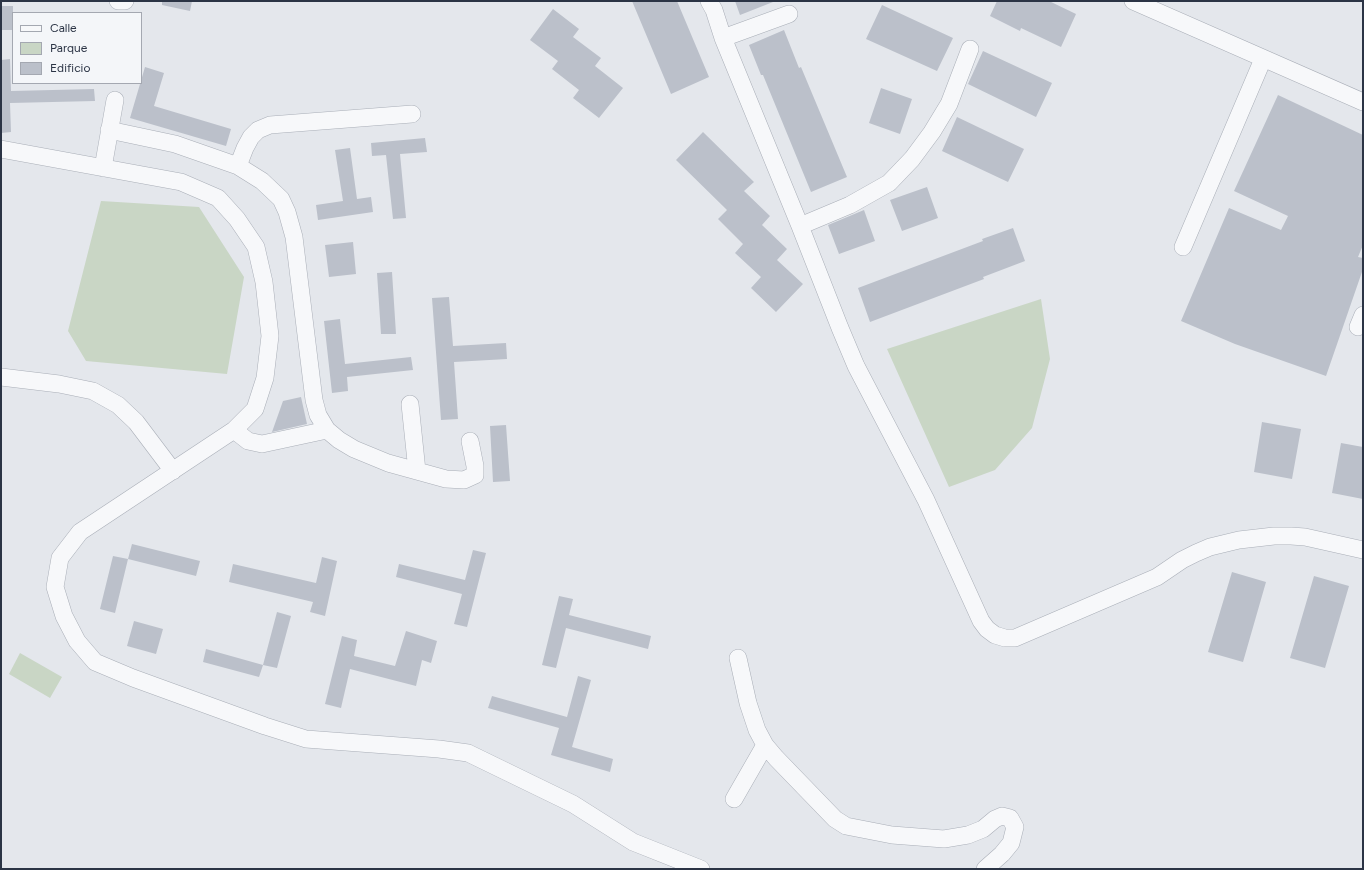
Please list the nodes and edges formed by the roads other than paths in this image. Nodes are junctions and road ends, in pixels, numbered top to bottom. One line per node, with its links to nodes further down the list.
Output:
1 (118, 1): 2 (street)
2 (125, 1)
3 (709, 1): 6 (street)
4 (1133, 1): 8 (street)
5 (789, 14): 6 (street)
6 (723, 38): 16 (street)
7 (970, 49): 16 (street)
8 (1263, 59): 10 (street); 17 (street)
9 (115, 100): 12 (street)
10 (1363, 102)
11 (412, 114): 14 (street)
12 (109, 130): 14 (street); 15 (street)
13 (1, 149): 15 (street)
14 (238, 166): 21 (street)
15 (103, 168): 20 (street)
16 (800, 226): 25 (street)
17 (1183, 247)
18 (1, 377): 23 (street)
19 (410, 404): 24 (street)
20 (234, 430): 21 (street); 23 (street)
21 (327, 430): 24 (street)
22 (470, 441): 24 (street)
23 (173, 471): 29 (street)
24 (418, 471)
25 (1363, 550)
26 (738, 658): 27 (street)
27 (765, 745): 28 (street); 30 (street)
28 (734, 799)
29 (701, 869)
30 (985, 869)

